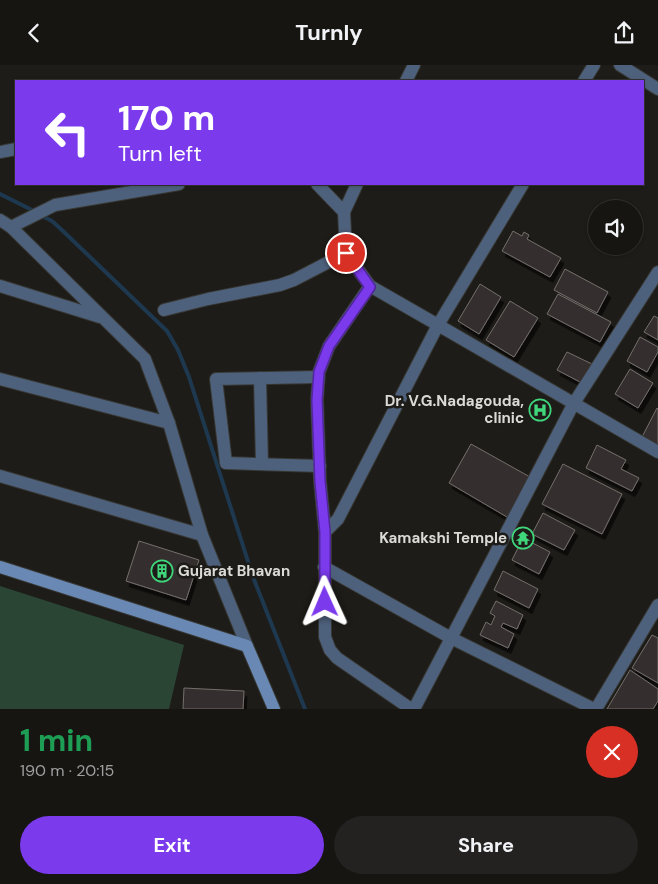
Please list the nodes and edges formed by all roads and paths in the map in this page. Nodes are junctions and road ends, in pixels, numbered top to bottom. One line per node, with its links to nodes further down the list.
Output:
1 (414, 65): 4 (street)
2 (594, 65): 5 (street)
3 (620, 65): 7 (street)
4 (406, 80)
5 (585, 80)
6 (644, 80): 8 (street)
7 (644, 80)
8 (658, 89)
9 (15, 149): 10 (street)
10 (0, 152)
11 (173, 185): 16 (street)
12 (318, 185): 15 (street)
13 (357, 185): 15 (street)
14 (522, 185): 23 (street)
15 (344, 212): 17 (street)
16 (5, 224): 22 (street)
17 (346, 253): 20 (street); 21 (street)
18 (658, 273): 27 (street)
19 (0, 286): 22 (street)
20 (370, 287): 23 (street); 24 (street)
21 (164, 310)
22 (103, 318): 28 (street)
23 (438, 325): 27 (street); 33 (street)
24 (318, 377): 26 (street); 31 (street)
25 (0, 379): 28 (street)
26 (260, 379): 30 (street); 30 (street)
27 (574, 403): 29 (street); 38 (street)
28 (169, 423): 34 (street)
29 (658, 452)
30 (262, 464): 31 (street)
31 (320, 466): 33 (street)
32 (0, 476): 34 (street)
33 (325, 532): 36 (street)
34 (202, 535): 39 (street)
35 (0, 567): 39 (street)
36 (324, 567): 38 (street); 41 (street)
37 (658, 605): 42 (street)
38 (452, 638): 41 (street); 42 (street)
39 (247, 646): 40 (street)
40 (274, 709)
41 (412, 709)
42 (595, 709)

